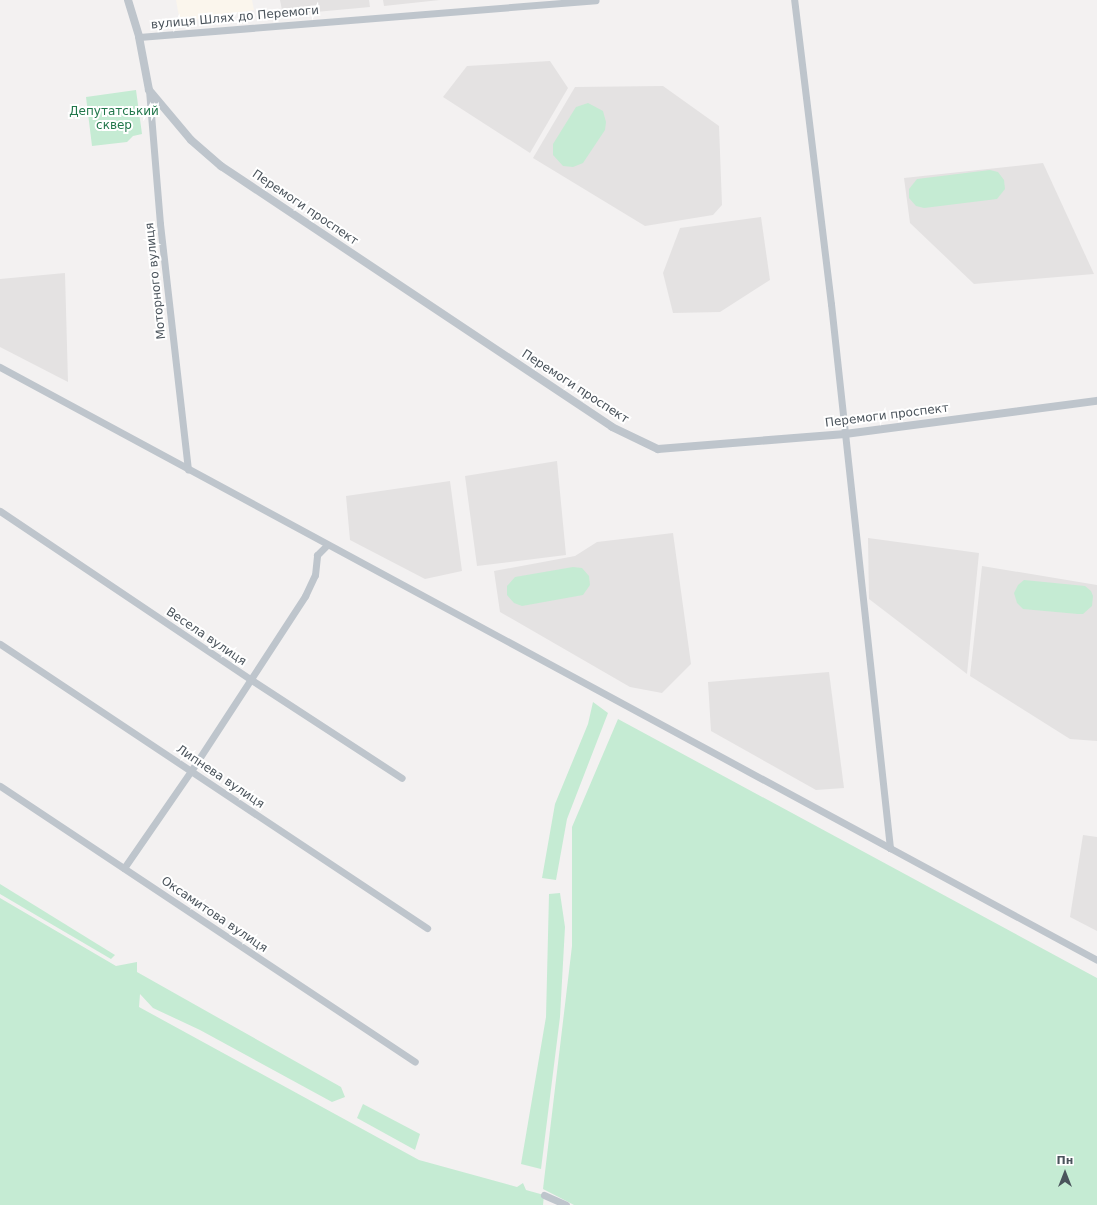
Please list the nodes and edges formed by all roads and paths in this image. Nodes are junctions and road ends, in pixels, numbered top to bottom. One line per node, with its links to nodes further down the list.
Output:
1 (128, 0): 4 (street)
2 (596, 0): 4 (street, вулиця Шлях до Перемоги)
3 (794, 0): 8 (street)
4 (140, 37): 5 (street)
5 (149, 90): 8 (street, Перемоги проспект); 9 (street, Моторного вулиця)
6 (0, 367): 9 (street)
7 (1097, 400): 8 (street, Перемоги проспект)
8 (845, 434): 17 (street)
9 (188, 469): 11 (street)
10 (0, 511): 13 (street, Весела вулиця)
11 (327, 545): 13 (street); 17 (street)
12 (0, 644): 14 (street, Липнева вулиця)
13 (250, 679): 14 (street); 15 (street, Весела вулиця)
14 (190, 771): 18 (street); 19 (street, Липнева вулиця)
15 (402, 778)
16 (0, 786): 18 (street, Оксамитова вулиця)
17 (890, 848): 20 (street)
18 (124, 868): 21 (street, Оксамитова вулиця)
19 (427, 928)
20 (1097, 960)
21 (415, 1062)
22 (544, 1194): 23 (street)
23 (566, 1205)

